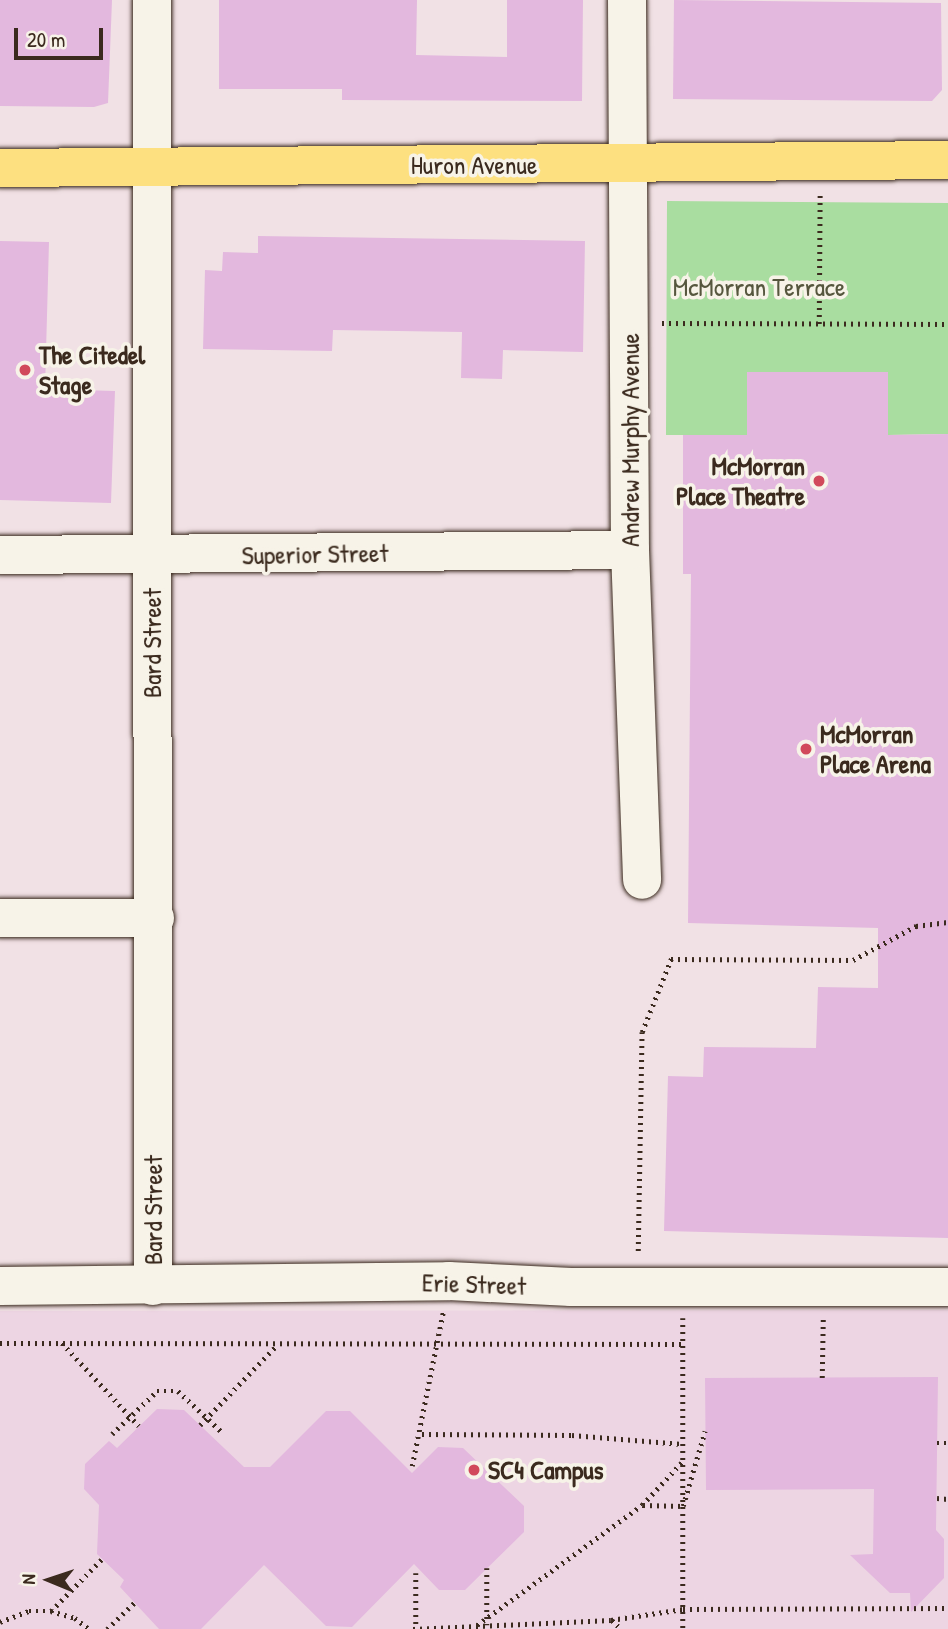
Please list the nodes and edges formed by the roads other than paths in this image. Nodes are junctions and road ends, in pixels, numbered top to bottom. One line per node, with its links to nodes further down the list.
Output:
1 (152, 0): 5 (street, Bard Street)
2 (627, 0): 4 (street, Andrew Murphy Avenue)
3 (948, 160): 4 (main road, Huron Avenue)
4 (628, 164): 5 (main road, Huron Avenue); 7 (street, Andrew Murphy Avenue)
5 (151, 167): 6 (main road, Huron Avenue); 9 (street, Bard Street)
6 (0, 168)
7 (630, 550): 9 (street, Superior Street); 10 (street, Andrew Murphy Avenue)
8 (0, 555): 9 (street, Superior Street)
9 (152, 555): 12 (street, Bard Street)
10 (642, 880)
11 (0, 918): 12 (street)
12 (155, 918): 14 (street, Bard Street)
13 (0, 1286): 14 (street, Erie Street)
14 (153, 1286): 15 (street, Erie Street)
15 (948, 1287)

